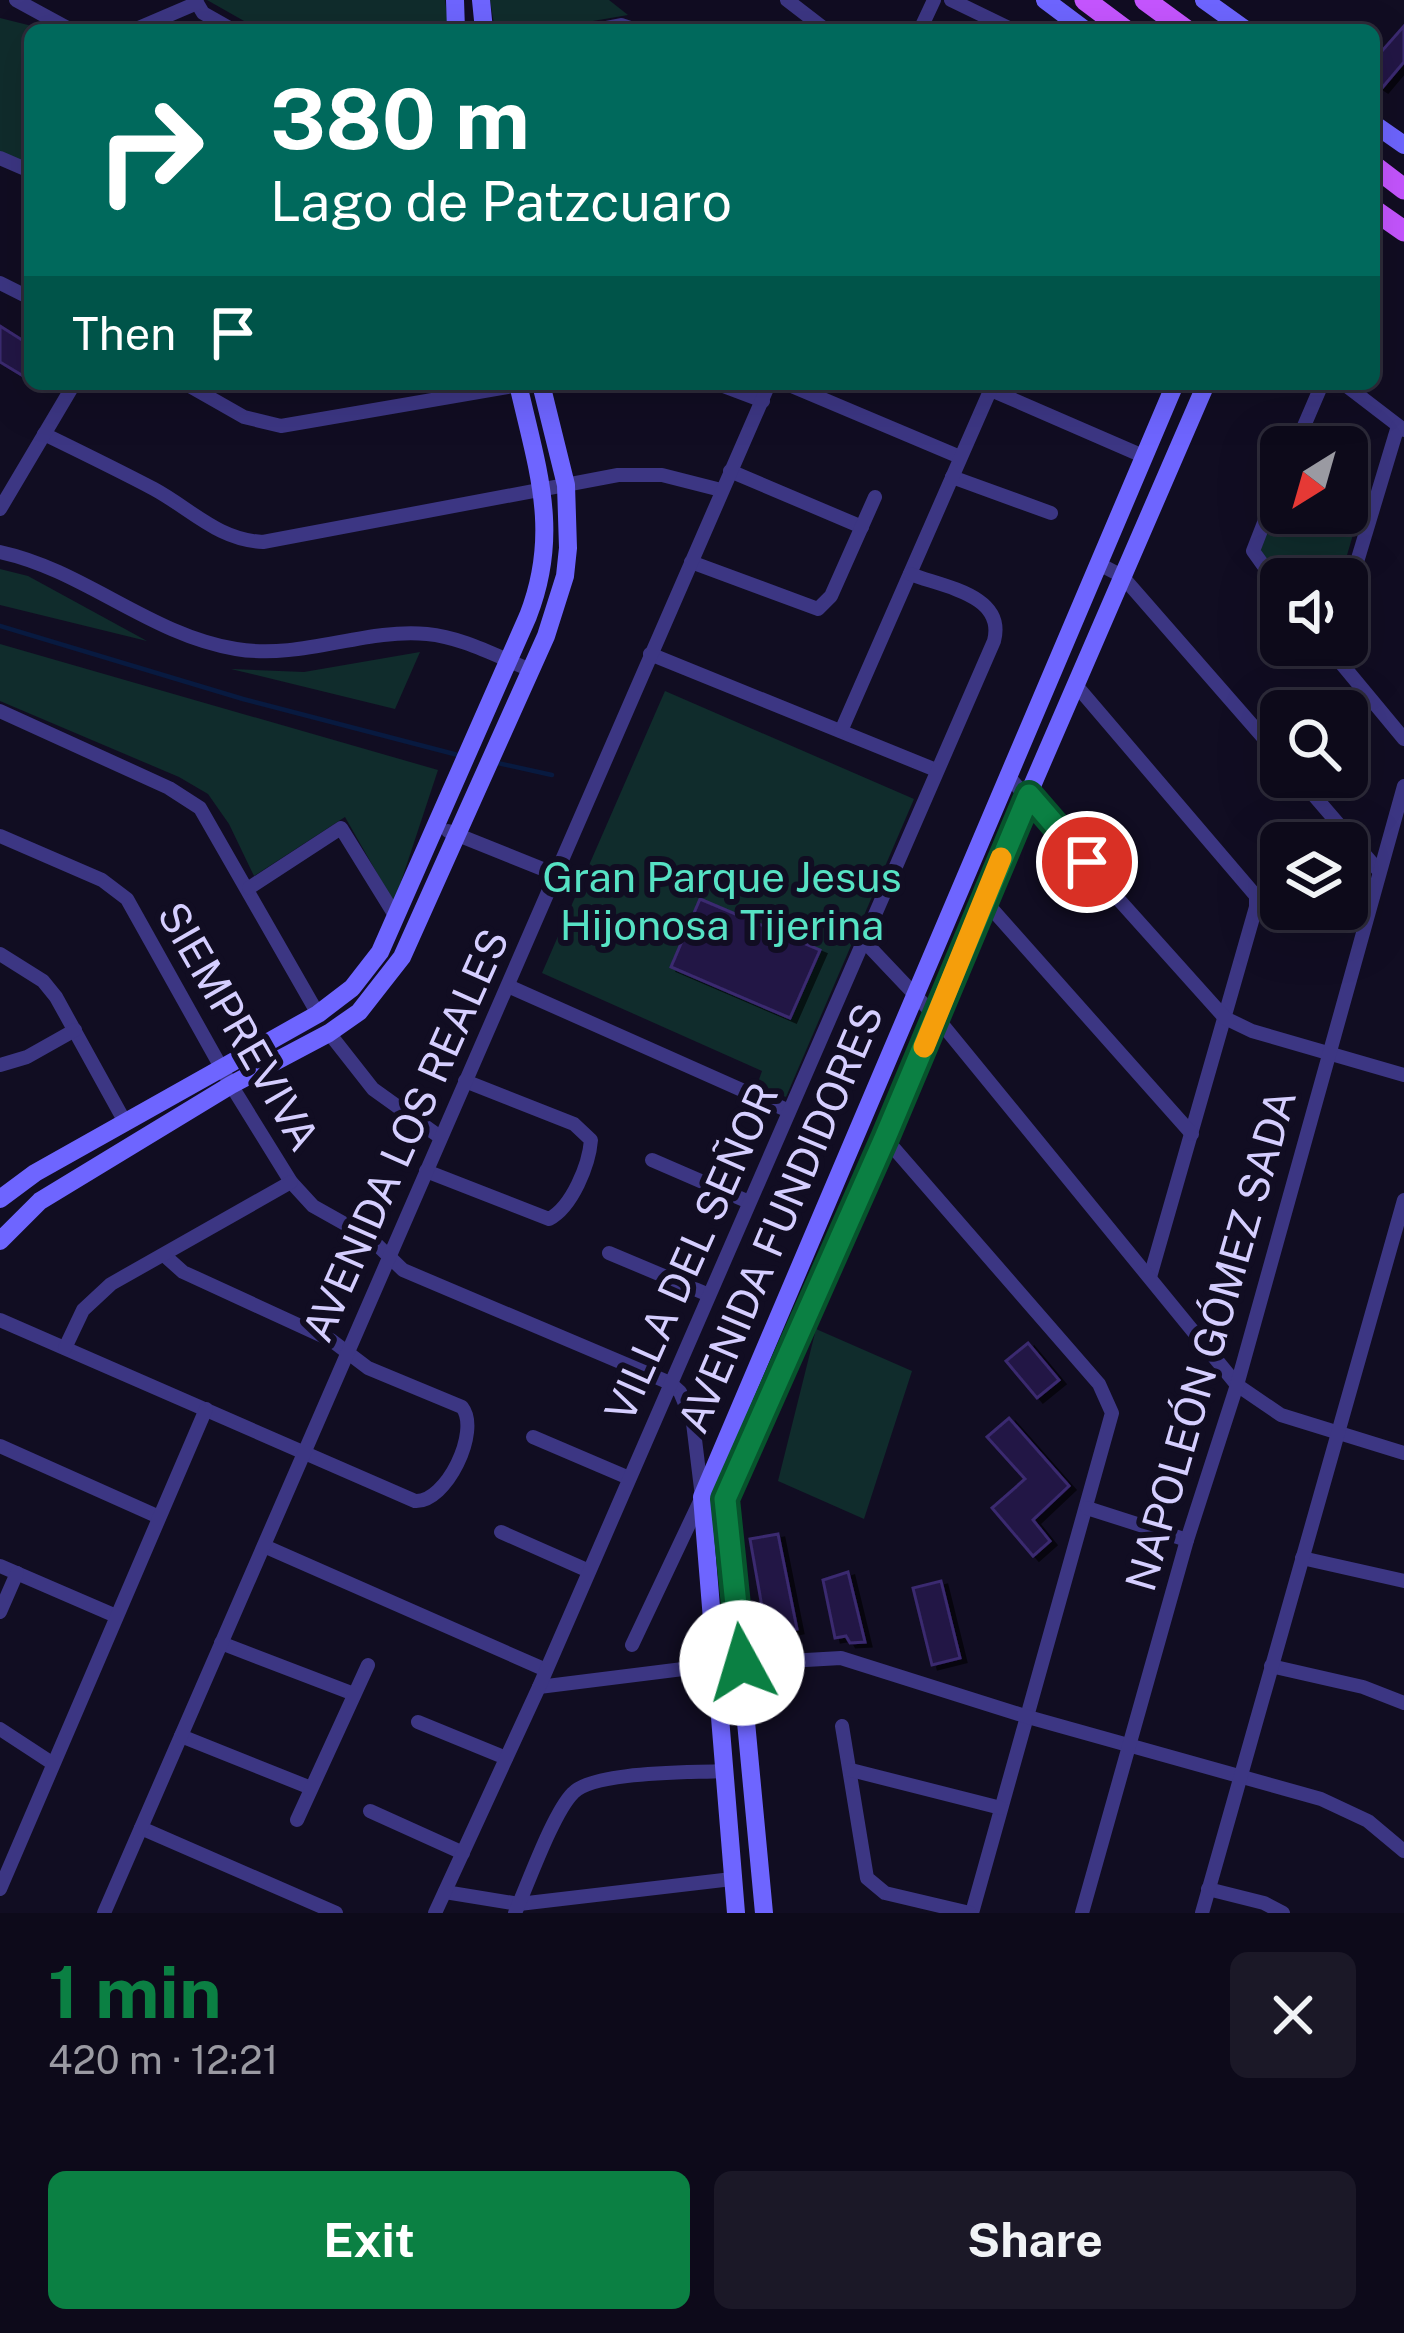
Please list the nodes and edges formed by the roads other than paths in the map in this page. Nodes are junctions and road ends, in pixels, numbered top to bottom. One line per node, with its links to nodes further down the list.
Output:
1 (16, 0): 9 (street)
2 (787, 0): 12 (street)
3 (951, 0): 13 (street)
4 (1045, 0): 14 (street)
5 (1084, 0): 15 (main road)
6 (1145, 0): 16 (main road)
7 (1204, 0): 17 (street)
8 (197, 2): 10 (street); 11 (street)
9 (60, 24)
10 (148, 24)
11 (222, 24)
12 (810, 24)
13 (1001, 24)
14 (1075, 24)
15 (1117, 24)
16 (1175, 24)
17 (1238, 24)
18 (1380, 171): 19 (main road)
19 (1404, 189)
20 (70, 390): 37 (street)
21 (197, 390): 22 (street)
22 (489, 390)
23 (519, 390): 43 (street)
24 (542, 390): 42 (street)
25 (734, 390): 34 (street)
26 (767, 390): 34 (street, AVENIDA LOS REALES)
27 (801, 390): 39 (street)
28 (991, 390): 39 (street)
29 (999, 390): 38 (street)
30 (1172, 390): 38 (street, AVENIDA FUNDIDORES)
31 (1202, 390): 56 (street, AVENIDA FUNDIDORES)
32 (1319, 390): 35 (street)
33 (1352, 390): 36 (street)
34 (763, 401): 40 (street, AVENIDA LOS REALES)
35 (1303, 426)
36 (1401, 428): 51 (street)
37 (44, 434): 43 (street); 46 (street)
38 (1143, 456): 54 (street, AVENIDA FUNDIDORES)
39 (961, 457): 41 (street)
40 (730, 471): 44 (street, AVENIDA LOS REALES); 48 (street)
41 (952, 477): 47 (street); 55 (street)
42 (566, 485): 43 (street); 44 (street); 60 (street)
43 (543, 489): 58 (street)
44 (721, 490): 53 (street, AVENIDA LOS REALES)
45 (874, 497): 48 (street)
46 (0, 509)
47 (1051, 513)
48 (862, 527): 53 (street)
49 (1260, 533): 52 (street)
50 (0, 552): 58 (street)
51 (1359, 558)
52 (1260, 561)
53 (691, 562): 57 (street, AVENIDA LOS REALES)
54 (1099, 564): 56 (street); 67 (street, AVENIDA FUNDIDORES)
55 (910, 574): 63 (street); 66 (street, VILLA DEL SEÑOR)
56 (1122, 576): 61 (street, AVENIDA FUNDIDORES); 64 (street)
57 (650, 655): 63 (street); 76 (street, AVENIDA LOS REALES)
58 (508, 660): 60 (street); 72 (street)
59 (1344, 666): 65 (street)
60 (531, 670): 73 (street)
61 (1076, 684): 69 (street, AVENIDA FUNDIDORES); 86 (street)
62 (0, 711): 77 (street)
63 (841, 731): 66 (street)
64 (1260, 734)
65 (1404, 739)
66 (936, 770): 80 (street, VILLA DEL SEÑOR)
67 (1007, 775): 69 (street); 83 (street, AVENIDA FUNDIDORES)
68 (1404, 787): 71 (street, NAPOLEÓN GÓMEZ SADA)
69 (1029, 795): 78 (street, AVENIDA FUNDIDORES); 86 (street)
70 (1316, 798): 75 (street)
71 (1401, 809): 75 (street, NAPOLEÓN GÓMEZ SADA)
72 (436, 825): 73 (street); 79 (street)
73 (456, 834): 76 (street); 88 (street)
74 (0, 836): 92 (street, SIEMPREVIVA)
75 (1378, 870): 89 (street, NAPOLEÓN GÓMEZ SADA)
76 (555, 874): 82 (street, AVENIDA LOS REALES)
77 (249, 888): 79 (street); 84 (street)
78 (983, 898): 85 (street, AVENIDA FUNDIDORES); 96 (street)
79 (396, 917): 84 (street)
80 (863, 940): 83 (street); 94 (street, VILLA DEL SEÑOR)
81 (0, 954): 87 (street)
82 (508, 986): 93 (street, AVENIDA LOS REALES); 94 (street)
83 (913, 994): 85 (street); 123 (street, AVENIDA FUNDIDORES)
84 (318, 1014): 92 (street)
85 (937, 1018): 98 (street, AVENIDA FUNDIDORES); 109 (street)
86 (1225, 1018): 89 (street); 96 (street)
87 (75, 1030): 90 (street); 95 (street)
88 (329, 1033): 92 (street); 97 (street)
89 (1327, 1053): 91 (street); 115 (street, NAPOLEÓN GÓMEZ SADA)
90 (0, 1065)
91 (1404, 1076)
92 (226, 1077): 95 (street); 101 (street, SIEMPREVIVA); 105 (street)
93 (465, 1081): 97 (street, AVENIDA LOS REALES); 100 (street)
94 (789, 1111): 104 (street, VILLA DEL SEÑOR)
95 (125, 1122): 102 (street)
96 (1192, 1134): 109 (street)
97 (440, 1137): 100 (street, AVENIDA LOS REALES)
98 (885, 1138): 124 (street, AVENIDA FUNDIDORES); 125 (street)
99 (652, 1160): 104 (street)
100 (426, 1171): 108 (street, AVENIDA LOS REALES)
101 (291, 1182): 107 (street); 108 (street, SIEMPREVIVA)
102 (1, 1196)
103 (1404, 1200): 117 (street)
104 (749, 1202): 110 (street, VILLA DEL SEÑOR)
105 (0, 1240)
106 (609, 1253): 110 (street)
107 (164, 1255): 112 (street); 113 (street)
108 (389, 1256): 113 (street, AVENIDA LOS REALES); 114 (street, SIEMPREVIVA)
109 (1150, 1277): 115 (street)
110 (709, 1295): 114 (street, VILLA DEL SEÑOR)
111 (0, 1320): 112 (street)
112 (65, 1348): 116 (street)
113 (346, 1352): 120 (street, AVENIDA LOS REALES); 120 (street)
114 (670, 1383): 122 (street, VILLA DEL SEÑOR); 123 (street)
115 (1237, 1384): 117 (street); 128 (street, NAPOLEÓN GÓMEZ SADA)
116 (206, 1409): 120 (street); 126 (street)
117 (1338, 1432): 121 (street); 130 (street)
118 (533, 1437): 122 (street)
119 (0, 1446): 126 (street)
120 (304, 1451): 129 (street, AVENIDA LOS REALES)
121 (1404, 1453)
122 (629, 1478): 132 (street, VILLA DEL SEÑOR)
123 (702, 1497): 124 (street); 138 (street); 140 (street, AVENIDA FUNDIDORES)
124 (725, 1499): 139 (street, AVENIDA FUNDIDORES)
125 (1088, 1508): 128 (street); 147 (street)
126 (159, 1517): 136 (street)
127 (501, 1532): 132 (street)
128 (1187, 1540): 152 (street, NAPOLEÓN GÓMEZ SADA)
129 (264, 1546): 137 (street, AVENIDA LOS REALES); 143 (street)
130 (1302, 1558): 134 (street); 142 (street)
131 (0, 1566): 133 (street)
132 (590, 1571): 143 (street, VILLA DEL SEÑOR)
133 (16, 1573): 135 (street); 136 (street)
134 (1404, 1581)
135 (0, 1612)
136 (116, 1616): 154 (street)
137 (221, 1643): 145 (street); 151 (street, AVENIDA LOS REALES)
138 (632, 1645)
139 (742, 1663): 140 (street); 147 (street); 175 (street, AVENIDA FUNDIDORES)
140 (715, 1664): 144 (street); 156 (street, AVENIDA FUNDIDORES)
141 (368, 1665): 145 (street)
142 (1271, 1666): 146 (street); 157 (street)
143 (546, 1670): 144 (street, VILLA DEL SEÑOR)
144 (539, 1687): 153 (street, VILLA DEL SEÑOR)
145 (354, 1694): 158 (street)
146 (1404, 1703)
147 (1028, 1717): 152 (street); 159 (street)
148 (418, 1722): 153 (street)
149 (842, 1726): 155 (street)
150 (0, 1729): 154 (street)
151 (181, 1736): 158 (street); 162 (street, AVENIDA LOS REALES)
152 (1129, 1746): 157 (street); 177 (street, NAPOLEÓN GÓMEZ SADA)
153 (506, 1758): 164 (street, VILLA DEL SEÑOR)
154 (52, 1763): 165 (street)
155 (851, 1769): 159 (street); 176 (street)
156 (722, 1771): 166 (street, AVENIDA FUNDIDORES); 170 (street)
157 (1239, 1778): 163 (street); 168 (street)
158 (311, 1788): 161 (street)
159 (1001, 1808): 176 (street)
160 (370, 1811): 164 (street)
161 (297, 1820)
162 (141, 1828): 171 (street, AVENIDA LOS REALES); 172 (street)
163 (1404, 1851)
164 (463, 1853): 169 (street, VILLA DEL SEÑOR)
165 (4, 1867): 167 (street)
166 (732, 1879): 170 (street); 174 (street, AVENIDA FUNDIDORES)
167 (0, 1888)
168 (1208, 1889): 178 (street); 179 (street)
169 (445, 1892): 170 (street); 173 (street, VILLA DEL SEÑOR)
170 (517, 1908)
171 (104, 1913)
172 (336, 1913)
173 (435, 1913)
174 (736, 1913)
175 (764, 1913)
176 (970, 1913)
177 (1082, 1913)
178 (1202, 1913)
179 (1283, 1913)

